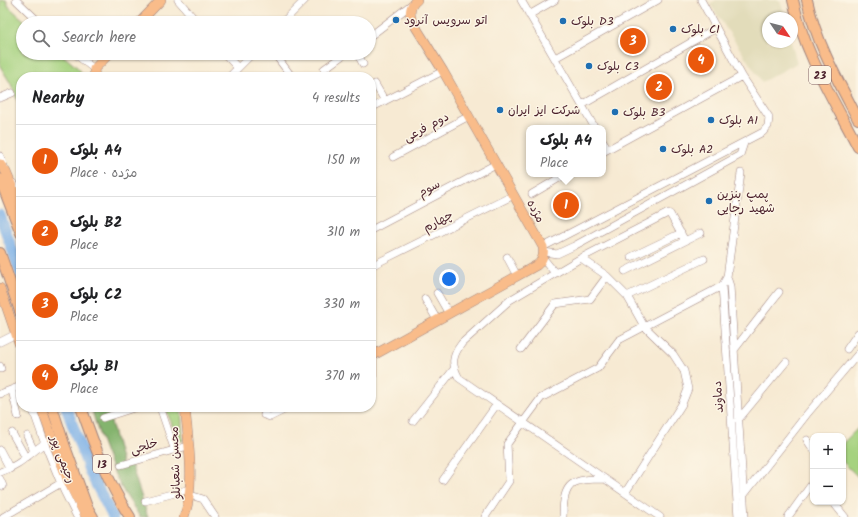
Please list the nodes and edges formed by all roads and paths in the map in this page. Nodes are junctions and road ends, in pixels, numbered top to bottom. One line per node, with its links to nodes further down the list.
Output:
1 (16, 0): 13 (street)
2 (161, 0): 14 (main road)
3 (178, 0): 15 (street)
4 (305, 0): 16 (street)
5 (521, 0): 12 (street)
6 (554, 0): 12 (street)
7 (658, 0): 19 (street)
8 (793, 0): 46 (highway, 23)
9 (807, 0): 43 (highway, 23)
10 (703, 1): 17 (street)
11 (415, 2): 18 (street, مژده); 30 (main road, مژده)
12 (529, 15): 19 (street)
13 (33, 16)
14 (146, 16)
15 (192, 16)
16 (289, 16)
17 (716, 28): 35 (street); 40 (street)
18 (376, 31)
19 (555, 58): 40 (street)
20 (81, 60): 31 (street)
21 (104, 60): 32 (main road)
22 (231, 60): 28 (street)
23 (246, 60): 28 (street)
24 (279, 60): 34 (street)
25 (336, 60): 29 (street)
26 (361, 60): 27 (street)
27 (363, 64)
28 (238, 68): 33 (street)
29 (324, 69)
30 (443, 71): 39 (street); 42 (main road, مژده)
31 (93, 72)
32 (95, 72)
33 (234, 72)
34 (288, 72)
35 (742, 76): 45 (street); 47 (street)
36 (376, 84): 39 (street)
37 (12, 92): 38 (street)
38 (0, 98)
39 (385, 101): 41 (street)
40 (582, 105): 44 (street)
41 (376, 106)
42 (469, 116): 49 (street, دوم فرعی); 51 (main road, مژده)
43 (858, 119)
44 (593, 125)
45 (744, 143): 64 (street); 64 (street)
46 (858, 146)
47 (606, 150)
48 (0, 156): 53 (street)
49 (394, 156)
50 (0, 164): 53 (main road)
51 (496, 164): 57 (main road, مژده); 60 (street, سوم)
52 (741, 173): 75 (street, دماوند)
53 (3, 176): 55 (street); 58 (main road); 59 (highway)
54 (561, 177): 56 (street)
55 (16, 188)
56 (532, 194)
57 (514, 195): 64 (main road, مژده); 70 (street, چهارم)
58 (16, 199)
59 (16, 217)
60 (376, 227)
61 (681, 233): 63 (street); 67 (street); 68 (street)
62 (702, 233): 63 (street)
63 (685, 241): 71 (street)
64 (543, 252): 72 (street); 73 (main road)
65 (0, 253): 81 (highway)
66 (507, 257): 73 (street)
67 (631, 257)
68 (581, 258): 72 (street); 74 (street)
69 (704, 259): 80 (street)
70 (376, 264)
71 (625, 271)
72 (555, 273): 96 (street)
73 (517, 276): 84 (main road)
74 (607, 276): 80 (street); 90 (street)
75 (727, 277): 76 (street, دماوند); 92 (street, دماوند)
76 (722, 286): 86 (street); 114 (street, دماوند)
77 (0, 288): 88 (main road)
78 (779, 292): 92 (street)
79 (437, 293): 84 (street)
80 (627, 296): 86 (street)
81 (16, 299)
82 (425, 299): 85 (street)
83 (0, 313): 88 (main road)
84 (449, 314): 85 (main road)
85 (437, 320): 94 (main road)
86 (644, 326): 116 (street); 135 (street)
87 (858, 333): 91 (street)
88 (16, 334): 89 (street)
89 (0, 342)
90 (521, 349)
91 (846, 349)
92 (734, 350): 114 (street, دماوند)
93 (858, 354): 136 (street)
94 (376, 357)
95 (786, 362): 114 (street)
96 (454, 369): 100 (street); 115 (street)
97 (16, 388): 98 (street)
98 (12, 390): 99 (street); 101 (street)
99 (0, 394)
100 (497, 404): 116 (street); 131 (street)
101 (16, 407)
102 (17, 412): 112 (street)
103 (34, 412): 120 (street, رحیمی پور)
104 (43, 412): 141 (main road)
105 (54, 412): 142 (highway, 13)
106 (83, 412): 143 (highway, 13)
107 (122, 412): 113 (street)
108 (162, 412): 123 (street)
109 (185, 412): 122 (main road, محسن شعبانلو)
110 (265, 412): 111 (street)
111 (280, 412)
112 (18, 416)
113 (104, 418)
114 (735, 420): 136 (street, دماوند)
115 (413, 421)
116 (523, 422): 130 (street); 146 (street)
117 (12, 433): 126 (street)
118 (27, 436): 125 (street)
119 (807, 440): 121 (street)
120 (45, 443): 125 (street); 132 (street, رحیمی پور)
121 (810, 444)
122 (188, 446): 123 (street, خلجی); 134 (main road, محسن شعبانلو)
123 (174, 448): 127 (street, خلجی)
124 (0, 450): 128 (street)
125 (34, 451): 126 (street)
126 (26, 458): 128 (street)
127 (121, 465)
128 (10, 469): 129 (street)
129 (0, 472)
130 (605, 479): 135 (street); 147 (street)
131 (443, 480)
132 (61, 483): 139 (street); 140 (street, رحیمی پور)
133 (810, 485): 151 (street)
134 (190, 492): 137 (street); 144 (main road, محسن شعبانلو); 145 (street)
135 (625, 493): 148 (street)
136 (740, 497): 149 (street, دماوند); 150 (street, دماوند)
137 (145, 501)
138 (836, 505): 152 (street)
139 (3, 517)
140 (77, 517)
141 (86, 517)
142 (93, 517)
143 (130, 517)
144 (184, 517)
145 (216, 517)
146 (485, 517)
147 (563, 517)
148 (660, 517)
149 (738, 517)
150 (745, 517)
151 (788, 517)
152 (845, 517)

